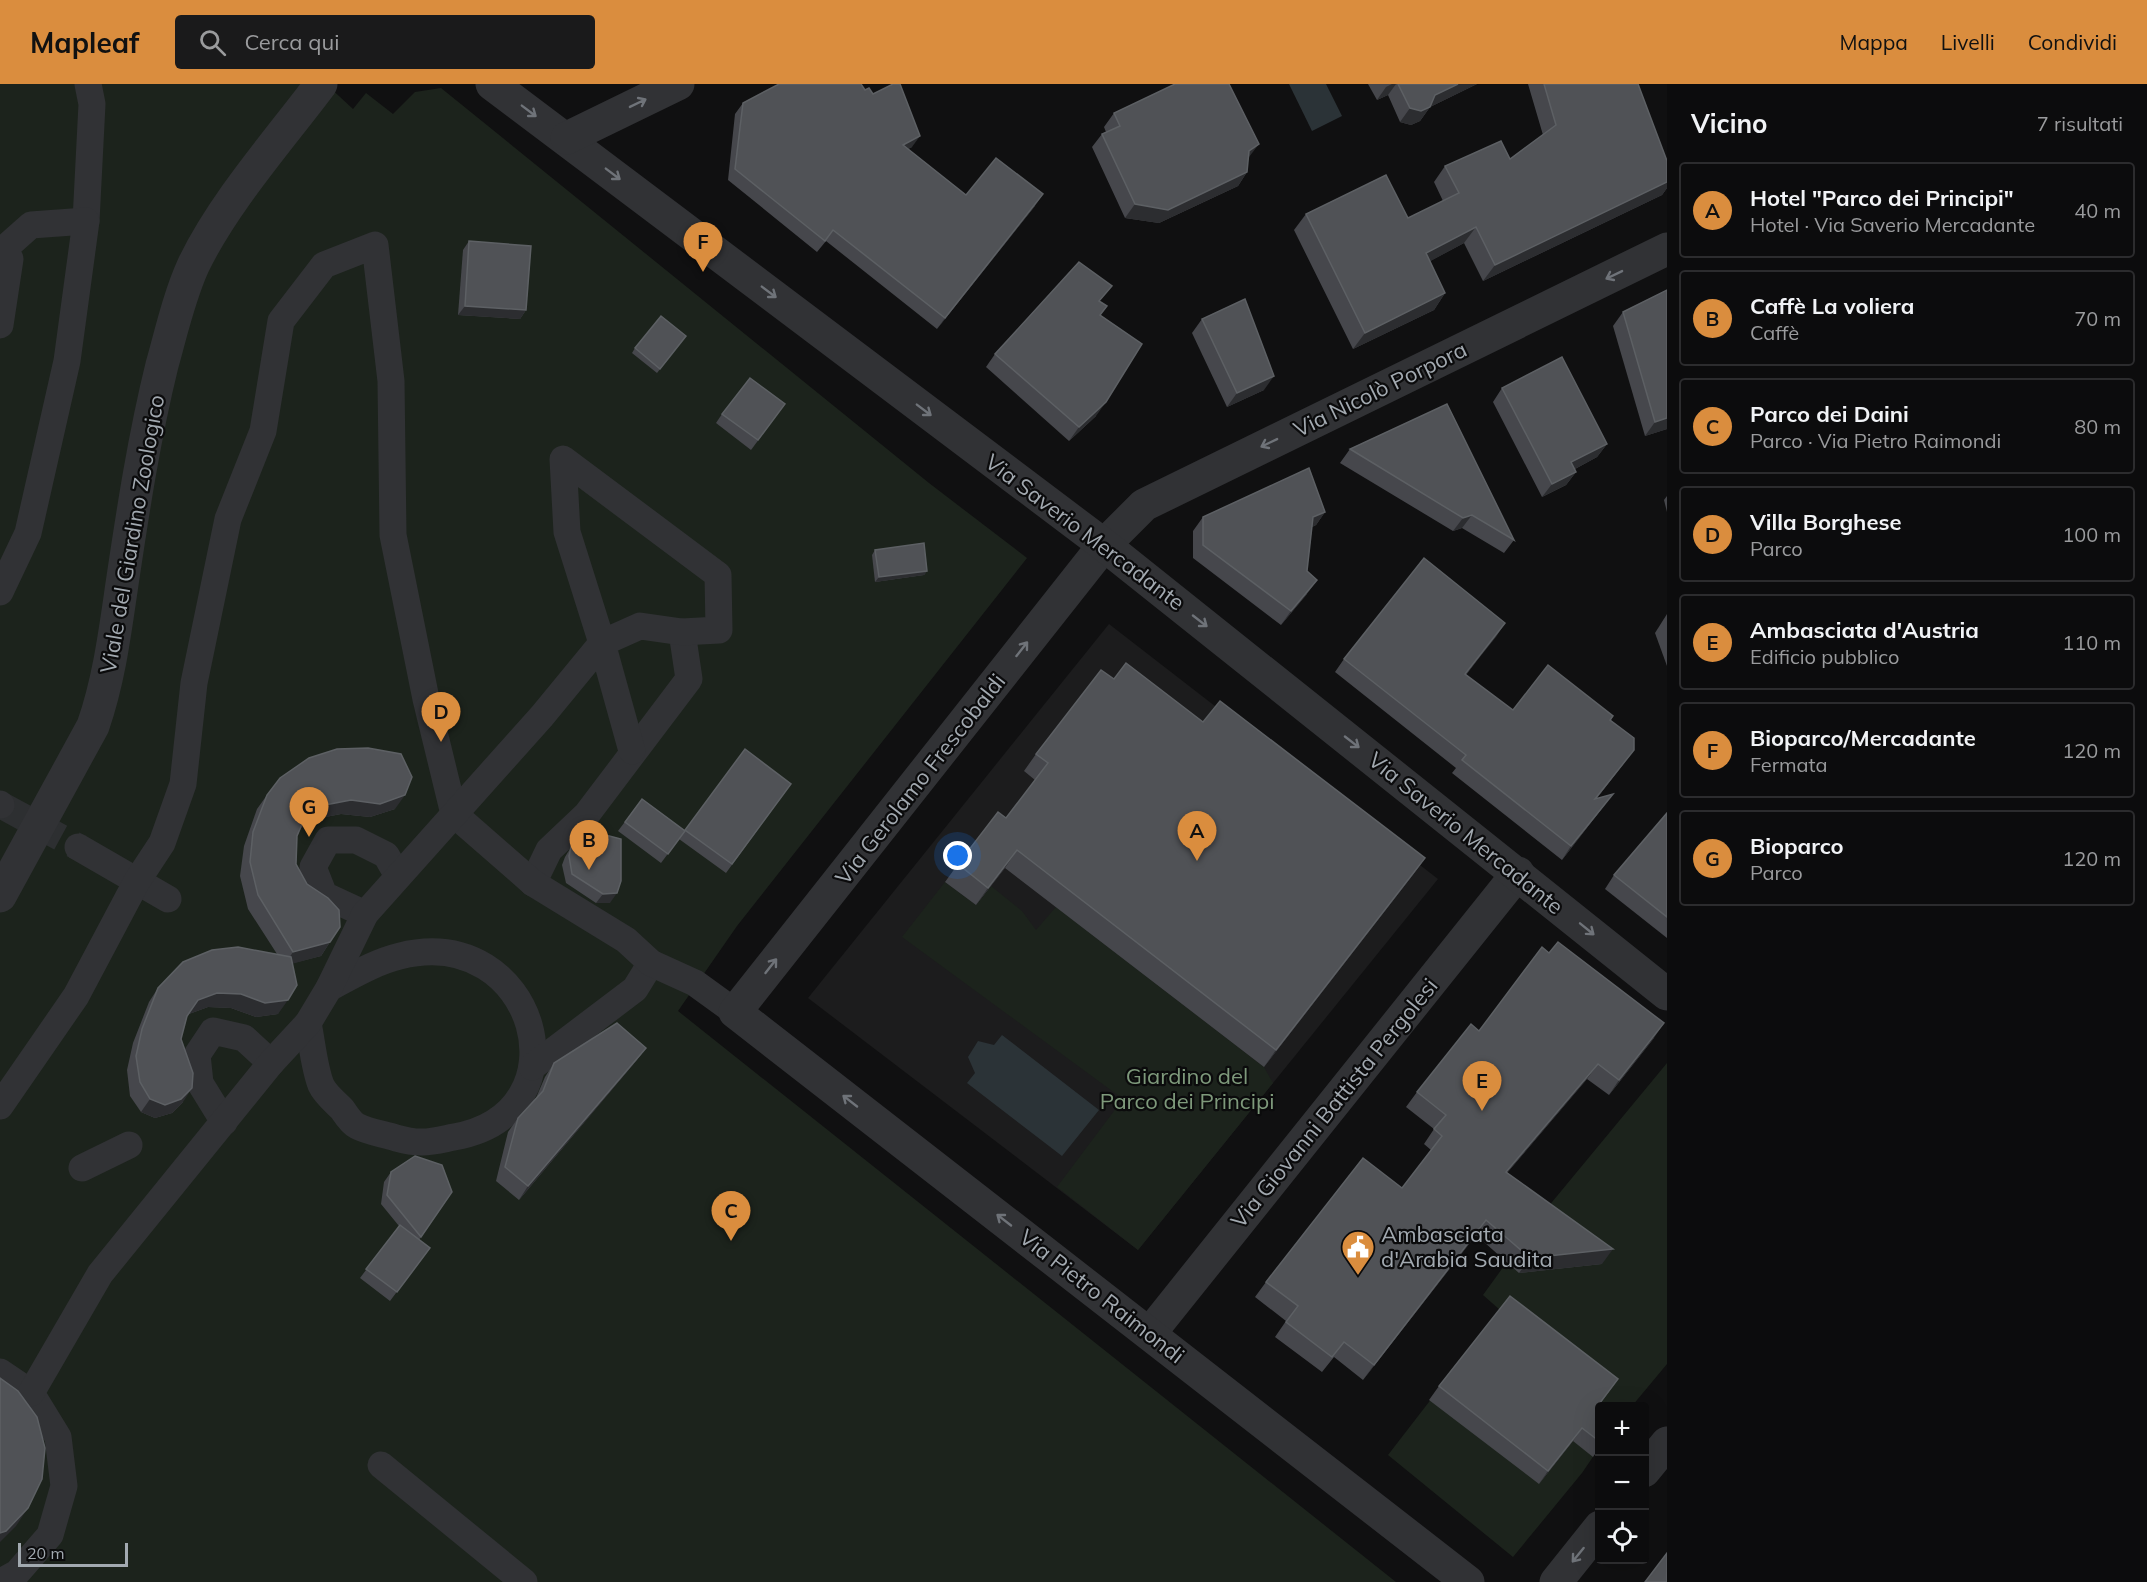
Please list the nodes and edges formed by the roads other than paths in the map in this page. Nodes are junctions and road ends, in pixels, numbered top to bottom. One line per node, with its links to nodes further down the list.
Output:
1 (88, 84): 6 (street)
2 (321, 84): 20 (street, Viale del Giardino Zoologico)
3 (492, 84): 5 (street, Via Saverio Mercadante, one-way to 5)
4 (678, 84): 5 (street, one-way to 4)
5 (567, 138): 9 (street, Via Saverio Mercadante, one-way to 9)
6 (86, 221): 8 (street); 10 (street)
7 (1667, 249): 9 (street, Via Nicolò Porpora, one-way to 9)
8 (0, 325)
9 (1104, 545): 16 (street, Via Saverio Mercadante, one-way to 16); 26 (street, Via Gerolamo Frescobaldi, one-way to 9)
10 (0, 592)
11 (682, 632): 12 (street); 12 (street); 13 (street)
12 (602, 643): 13 (street); 14 (street)
13 (632, 752): 19 (street)
14 (454, 814): 17 (street); 18 (street); 19 (street)
15 (78, 846): 18 (street)
16 (1518, 873): 25 (street, Via Saverio Mercadante, one-way to 25); 34 (street, Via Giovanni Battista Pergolesi)
17 (398, 876): 22 (street); 22 (street)
18 (137, 881): 21 (street); 30 (street)
19 (533, 883): 23 (street)
20 (0, 896)
21 (168, 899)
22 (364, 914): 24 (street)
23 (651, 963): 26 (street); 29 (street)
24 (329, 987): 27 (street); 29 (street)
25 (1667, 994)
26 (735, 1012): 34 (street, Via Pietro Raimondi, one-way to 26)
27 (308, 1023): 28 (street); 29 (street)
28 (270, 1063): 31 (street); 31 (street)
29 (532, 1067)
30 (0, 1106)
31 (224, 1122): 36 (street)
32 (129, 1145): 33 (street)
33 (82, 1168)
34 (1150, 1333): 43 (street, Via Pietro Raimondi)
35 (0, 1371): 36 (street)
36 (31, 1393): 41 (street)
37 (1667, 1443): 39 (street)
38 (381, 1465): 42 (street)
39 (1649, 1465)
40 (1595, 1532): 44 (street, one-way to 44)
41 (1, 1582)
42 (524, 1582)
43 (1468, 1582)
44 (1556, 1582)

